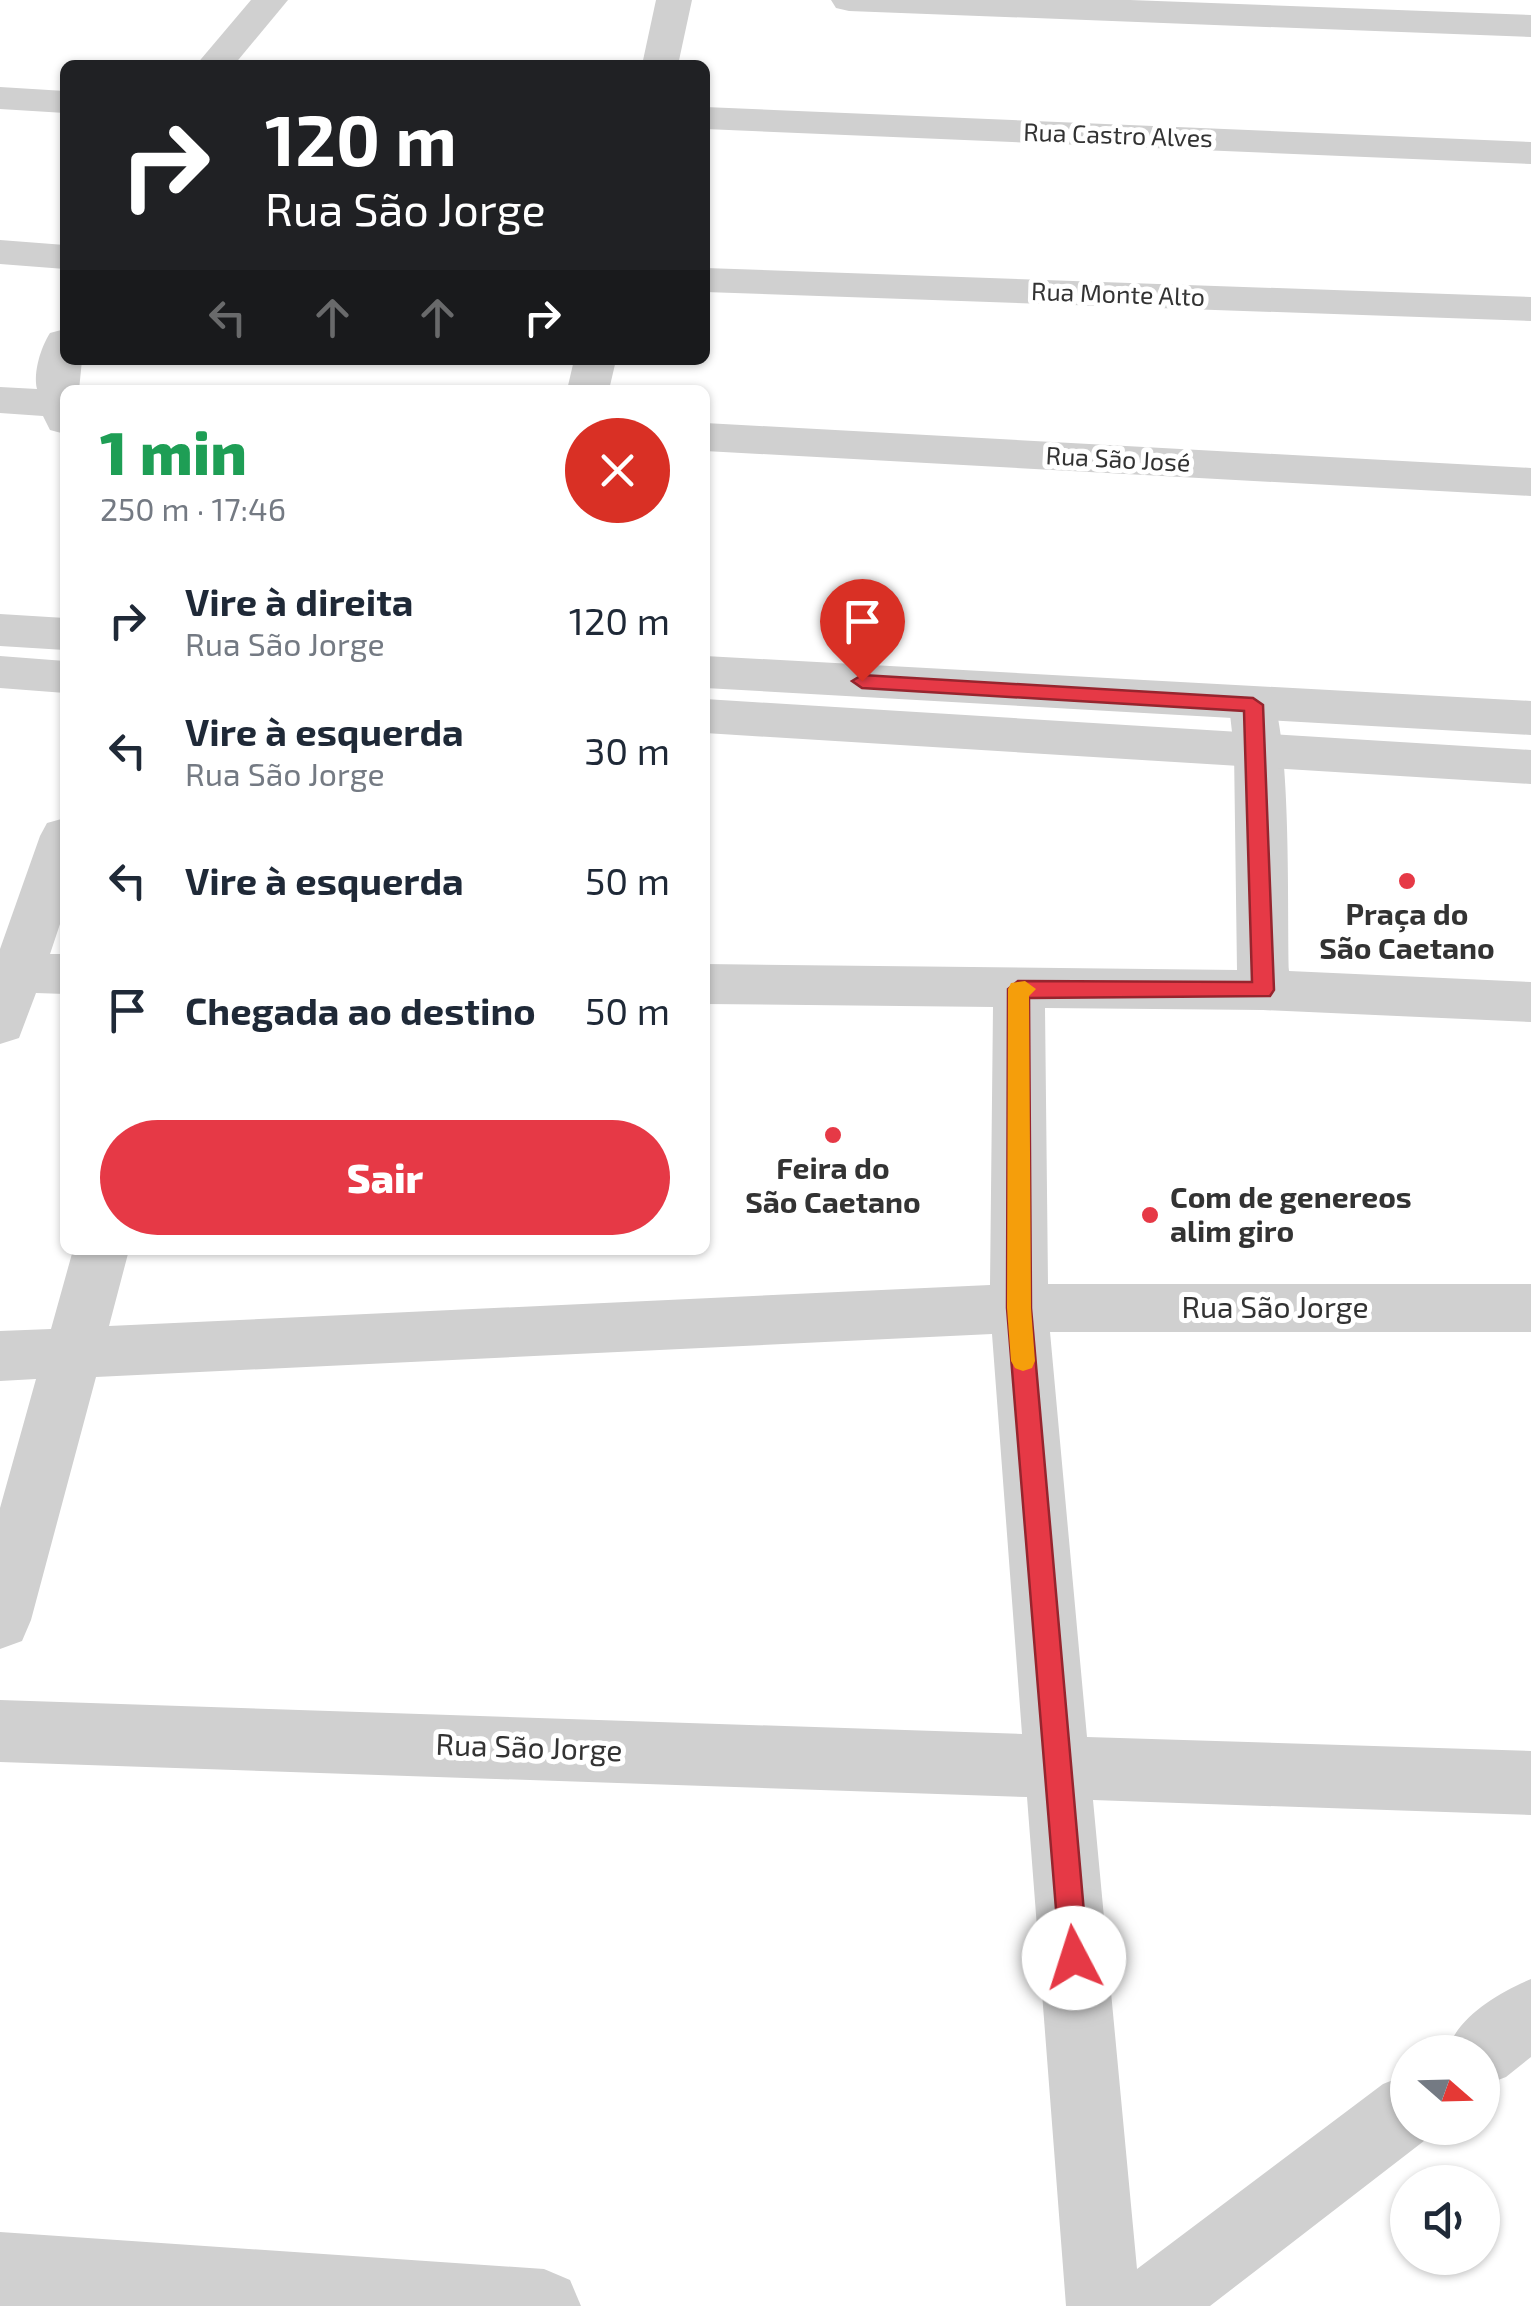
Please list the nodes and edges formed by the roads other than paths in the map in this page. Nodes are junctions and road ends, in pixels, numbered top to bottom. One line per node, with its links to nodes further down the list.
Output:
1 (270, 0): 5 (street)
2 (674, 0): 6 (street)
3 (849, 0): 4 (street)
4 (1528, 26)
5 (218, 60)
6 (661, 60)
7 (0, 98): 8 (street)
8 (60, 102)
9 (710, 118): 10 (street, Rua Castro Alves)
10 (1531, 153)
11 (0, 252): 12 (street)
12 (60, 257)
13 (710, 280): 14 (street, Rua Monte Alto)
14 (1531, 310)
15 (60, 364): 16 (street)
16 (60, 398)
17 (0, 400): 18 (street)
18 (60, 410)
19 (710, 437): 20 (street, Rua São José)
20 (1531, 482)
21 (0, 630): 22 (street)
22 (60, 634)
23 (0, 672): 25 (street)
24 (710, 673): 28 (street)
25 (60, 677)
26 (710, 716): 28 (street)
27 (1531, 718): 28 (street)
28 (1256, 728): 29 (street); 34 (street)
29 (1531, 767)
30 (60, 857): 31 (street)
31 (32, 973): 36 (street)
32 (710, 984): 33 (street)
33 (1018, 989): 34 (street); 38 (street)
34 (1263, 990): 35 (street)
35 (1531, 1002)
36 (0, 1024)
37 (98, 1255): 40 (street)
38 (1019, 1308): 39 (street, Rua São Jorge); 40 (street, Rua São Jorge); 43 (street)
39 (1531, 1308)
40 (33, 1356): 41 (street)
41 (0, 1620)
42 (0, 1731): 43 (street, Rua São Jorge)
43 (1058, 1765): 44 (street, Rua São Jorge); 50 (street)
44 (1531, 1783)
45 (1531, 2014): 46 (street)
46 (1500, 2038)
47 (1390, 2122): 51 (street)
48 (0, 2269): 49 (street)
49 (544, 2306)
50 (1103, 2306)
51 (1149, 2306)

